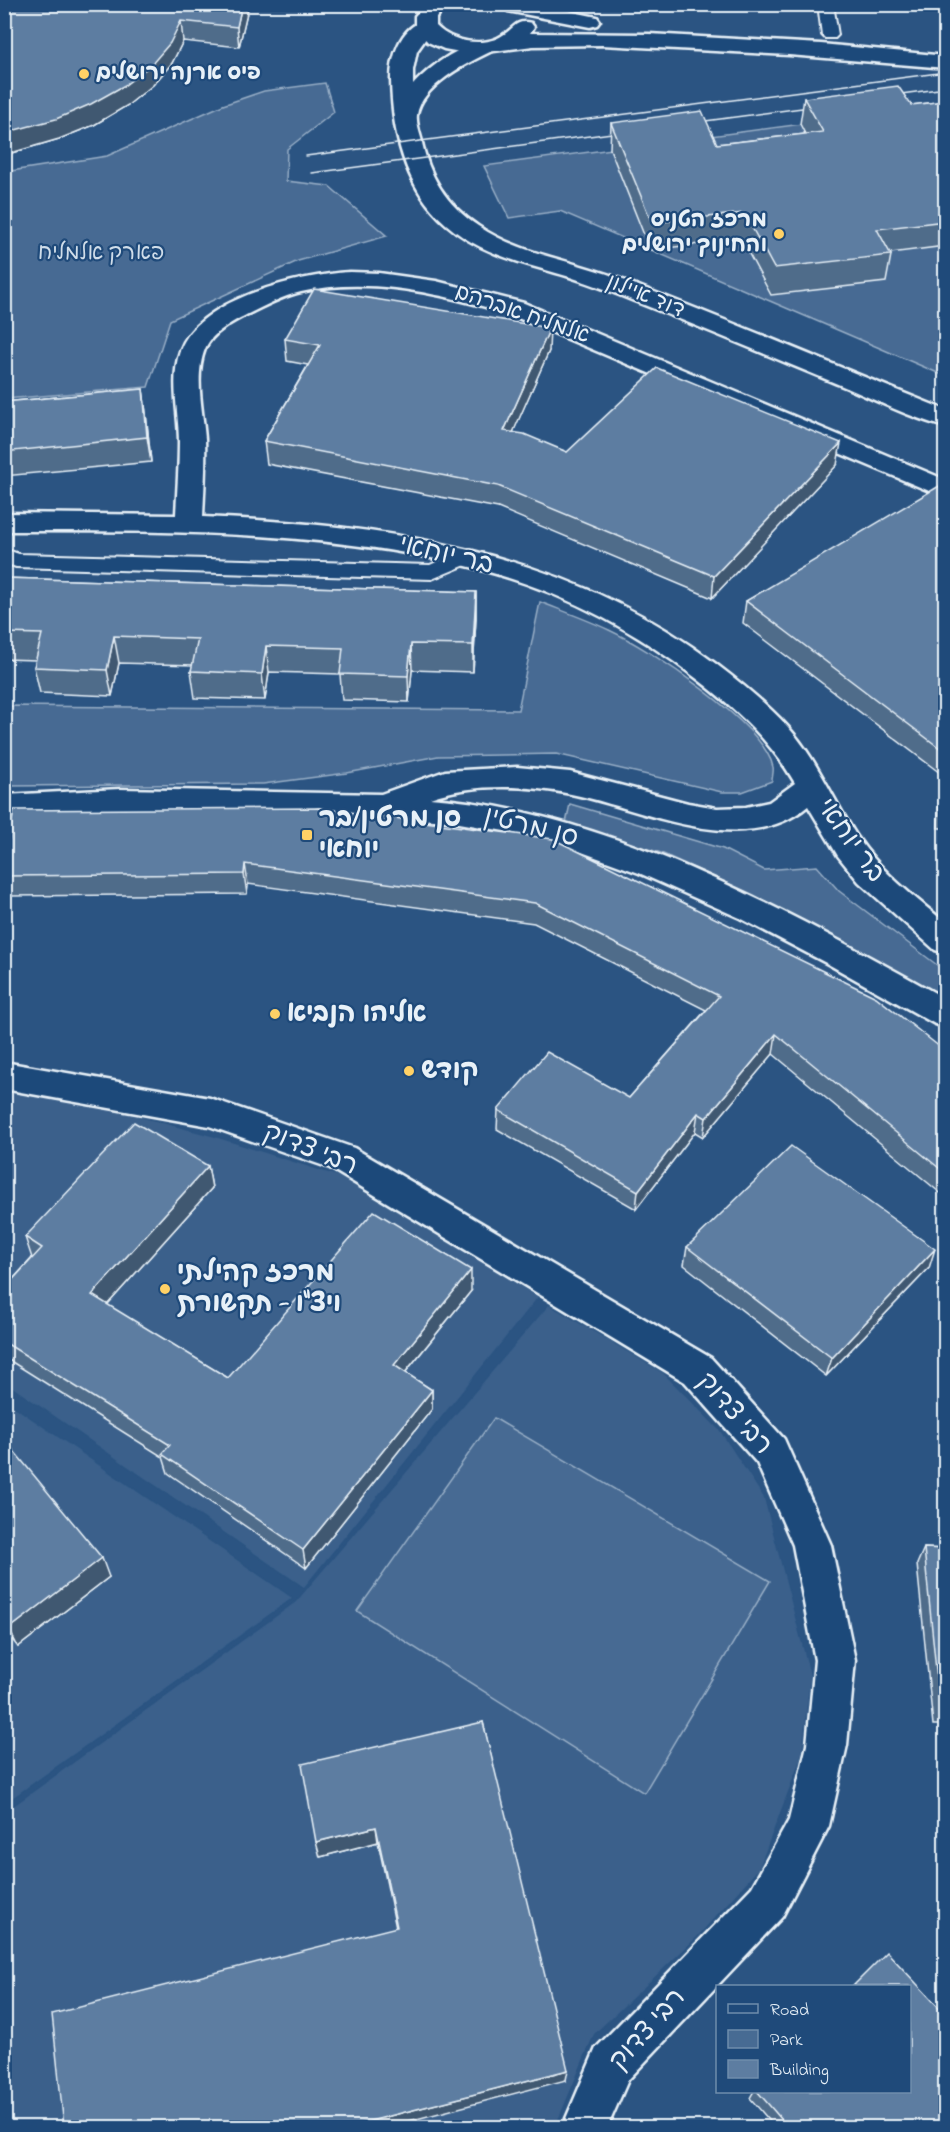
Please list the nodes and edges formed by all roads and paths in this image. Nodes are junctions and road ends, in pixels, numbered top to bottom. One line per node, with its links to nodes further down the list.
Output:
1 (825, 4): 4 (lane)
2 (513, 6): 4 (street); 5 (street)
3 (429, 12): 7 (street); 9 (street, דוד איילון)
4 (830, 35): 6 (street)
5 (509, 41): 7 (street); 8 (street)
6 (945, 44)
7 (483, 48): 9 (street)
8 (945, 62)
9 (406, 115): 10 (street, דוד איילון)
10 (945, 419)
11 (945, 490): 13 (street, אלמליח אברהם)
12 (4, 522): 13 (street, בר יוחאי)
13 (189, 524): 15 (street, בר יוחאי)
14 (4, 555): 15 (lane)
15 (466, 557): 16 (street, בר יוחאי)
16 (811, 785): 17 (street, בר יוחאי); 19 (street, בר יוחאי)
17 (377, 805): 18 (street, סן מרטין); 20 (street, סן מרטין)
18 (4, 806)
19 (945, 941)
20 (945, 1015)
21 (4, 1075): 22 (street, רבי צדוק)
22 (584, 2127)

